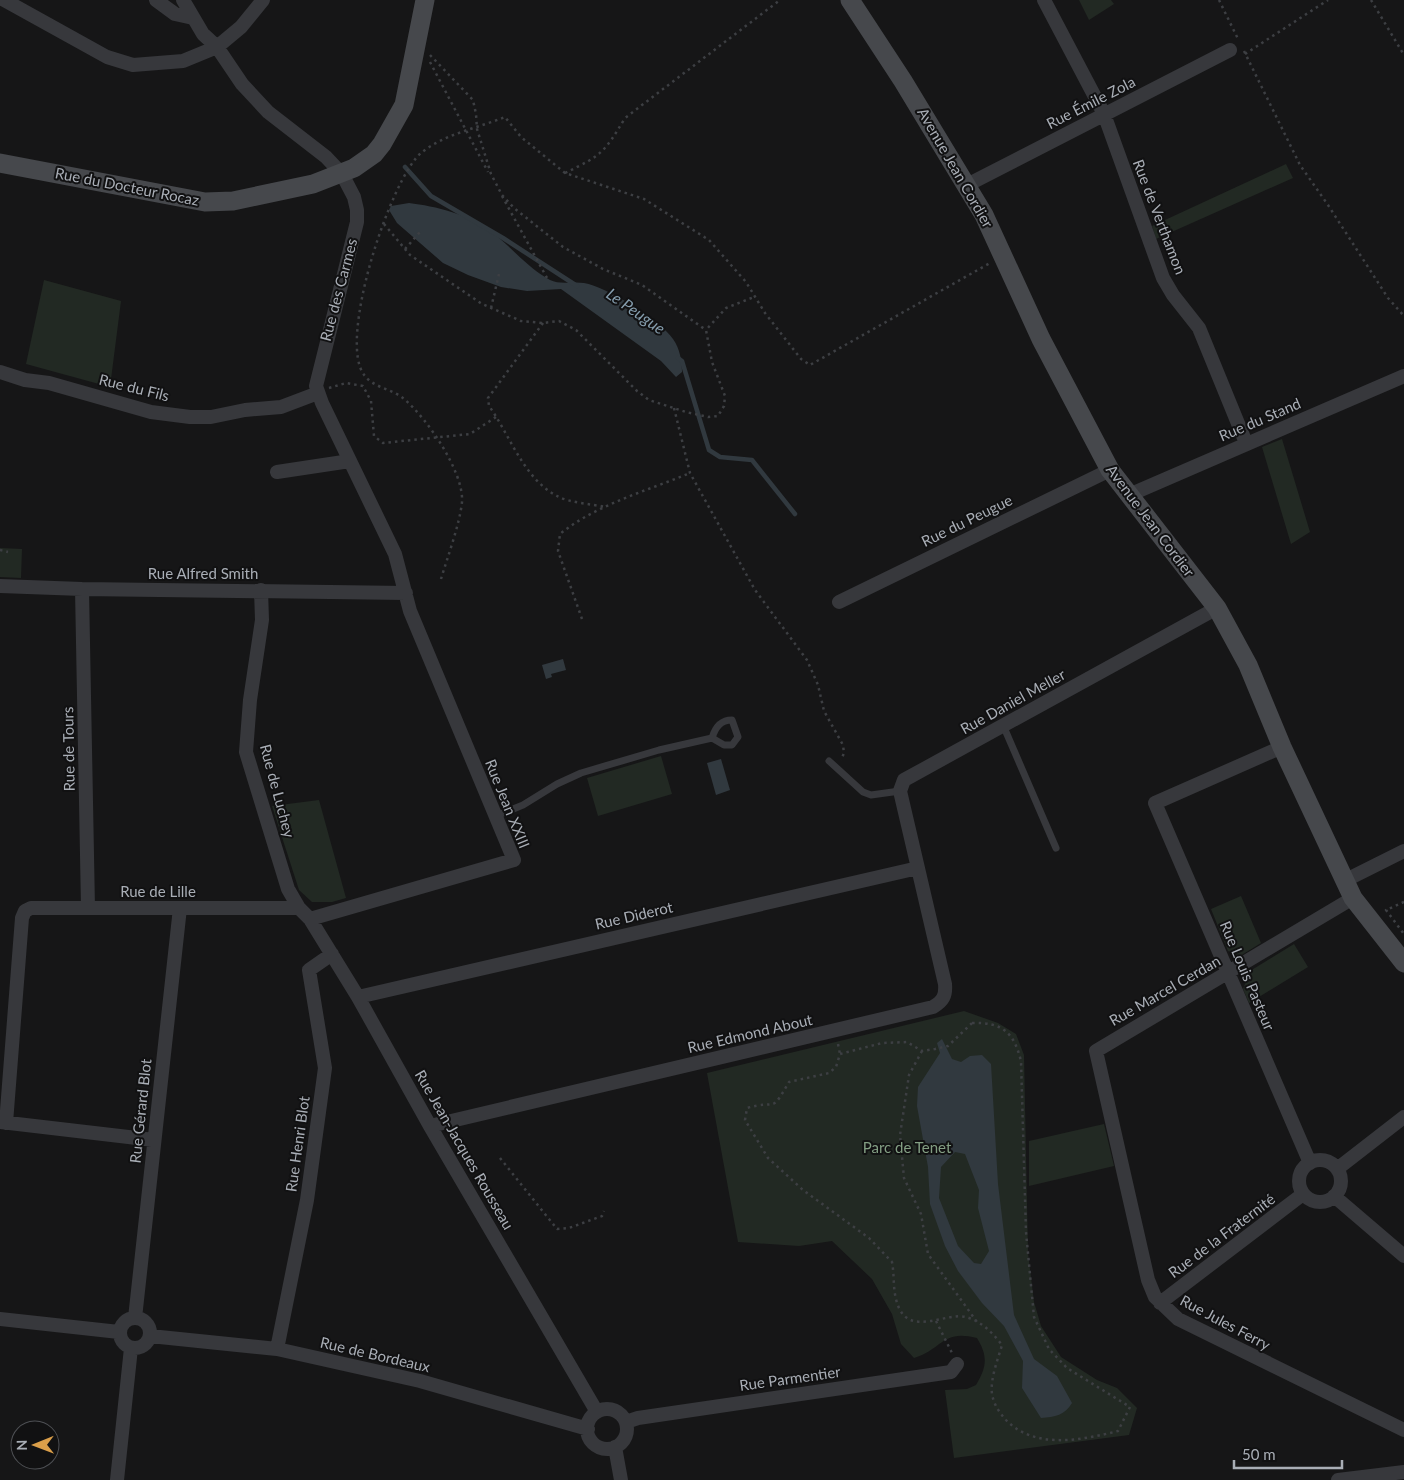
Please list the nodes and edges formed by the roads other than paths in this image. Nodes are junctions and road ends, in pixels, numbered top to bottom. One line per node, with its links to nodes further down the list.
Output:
1 (4, 0): 9 (street)
2 (156, 0): 8 (street)
3 (183, 0): 8 (street, Rue des Carmes)
4 (263, 0): 9 (street)
5 (425, 0): 13 (street)
6 (850, 0): 14 (street, Avenue Jean Cordier)
7 (1044, 0): 11 (street, Rue de Verthamon)
8 (192, 18): 9 (street, Rue des Carmes)
9 (217, 48): 13 (street, Rue des Carmes)
10 (1230, 50): 11 (street, Rue Émile Zola)
11 (1104, 114): 14 (street, Rue Émile Zola); 18 (street, Rue de Verthamon)
12 (0, 163): 13 (street, Rue du Docteur Rocaz)
13 (342, 174): 17 (street, Rue des Carmes)
14 (967, 185): 20 (street, Avenue Jean Cordier)
15 (0, 372): 17 (street, Rue du Fils)
16 (1404, 376): 18 (street, Rue du Stand)
17 (318, 393): 19 (street, Rue des Carmes)
18 (1246, 443): 22 (street, Rue du Stand)
19 (350, 461): 21 (street); 26 (street, Rue des Carmes)
20 (1110, 470): 22 (street, Avenue Jean Cordier); 27 (street, Rue du Peugue)
21 (277, 472)
22 (1129, 496): 28 (street, Avenue Jean Cordier)
23 (0, 586): 24 (street, Rue Alfred Smith)
24 (82, 589): 25 (street, Rue Alfred Smith); 40 (street, Rue de Tours)
25 (261, 590): 26 (street, Rue Alfred Smith); 42 (street, Rue de Luchey)
26 (406, 593): 34 (street, Rue Jean XXIII)
27 (839, 602)
28 (1217, 608): 29 (street, Rue Daniel Meller); 31 (street, Avenue Jean Cordier)
29 (1003, 725): 33 (street, Rue Daniel Meller); 35 (lane)
30 (712, 738): 34 (lane)
31 (1282, 747): 38 (street, Avenue Jean Cordier); 46 (street, Rue Louis Pasteur)
32 (829, 762): 33 (lane)
33 (900, 791): 37 (street)
34 (496, 816): 43 (street, Rue Jean XXIII)
35 (1056, 848)
36 (1404, 851): 38 (street)
37 (918, 868): 47 (street, Rue Diderot); 51 (street, Rue Edmond About)
38 (1344, 881): 39 (street, Avenue Jean Cordier)
39 (1353, 898): 45 (street, Avenue Jean Cordier); 46 (street, Rue Marcel Cerdan)
40 (88, 908): 41 (street, Rue de Lille); 50 (street, Rue de Lille)
41 (180, 908): 42 (street, Rue de Lille); 52 (street, Rue Gérard Blot)
42 (299, 908): 43 (street, Rue Jean-Jacques Rousseau)
43 (310, 919): 44 (street, Rue Jean-Jacques Rousseau)
44 (332, 954): 47 (street, Rue Jean-Jacques Rousseau); 64 (street, Rue Henri Blot)
45 (1404, 962)
46 (1228, 974): 48 (street, Rue Marcel Cerdan); 53 (street, Rue Louis Pasteur)
47 (358, 997): 51 (street, Rue Jean-Jacques Rousseau)
48 (1096, 1050): 58 (street, Rue Jules Ferry)
49 (1404, 1117): 54 (street)
50 (3, 1123): 52 (street)
51 (430, 1126): 66 (street, Rue Jean-Jacques Rousseau)
52 (154, 1140): 59 (street, Rue Gérard Blot)
53 (1310, 1163): 54 (street); 55 (street)
54 (1337, 1169): 56 (street)
55 (1303, 1194): 56 (street); 58 (street, Rue de la Fraternité)
56 (1334, 1196): 57 (street)
57 (1404, 1256)
58 (1160, 1303): 69 (street, Rue Jules Ferry)
59 (135, 1318): 61 (street); 62 (street)
60 (0, 1319): 61 (street)
61 (119, 1332): 63 (street)
62 (150, 1336): 63 (street); 64 (street, Rue de Bordeaux)
63 (131, 1348): 72 (street)
64 (277, 1350): 68 (street, Rue de Bordeaux)
65 (957, 1364): 67 (street, Rue Parmentier)
66 (597, 1412): 67 (street); 68 (street)
67 (626, 1422): 70 (street)
68 (588, 1430): 70 (street)
69 (1404, 1430)
70 (615, 1447): 73 (street)
71 (1404, 1472): 74 (street)
72 (117, 1480)
73 (622, 1480)
74 (1338, 1480)

